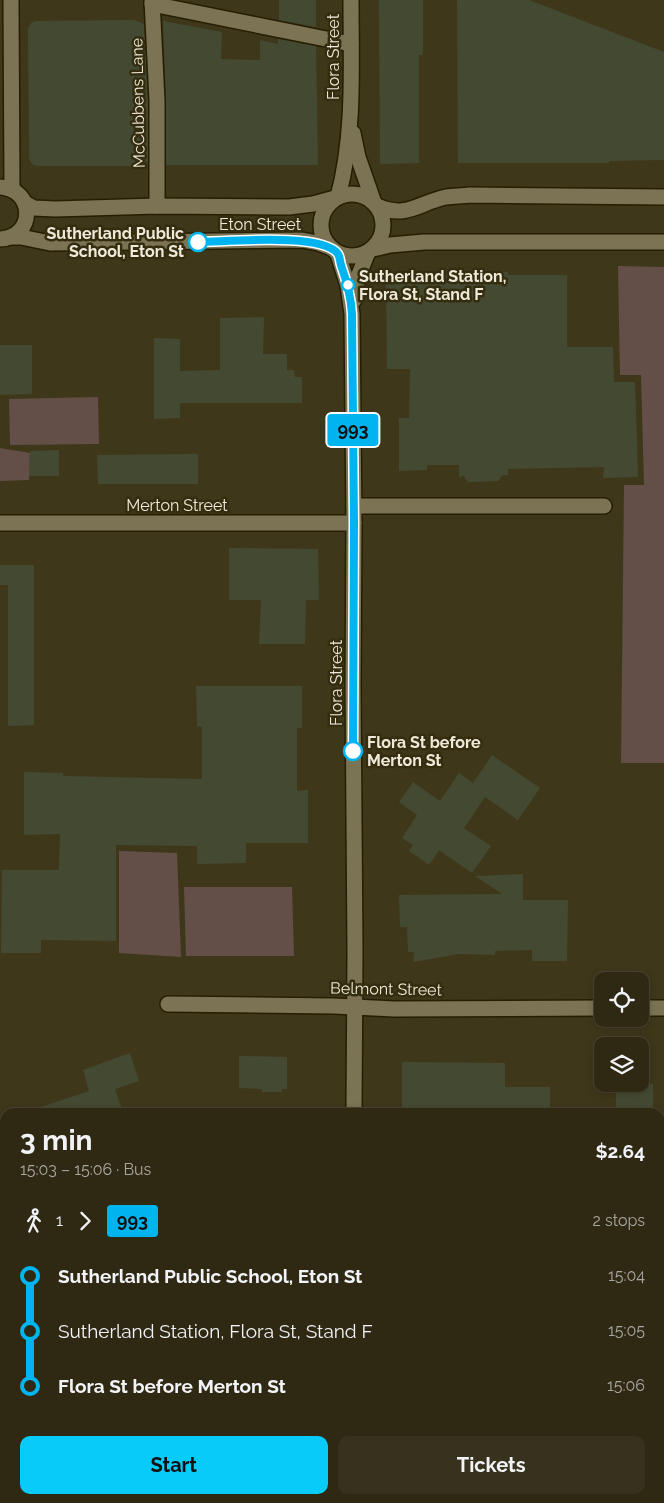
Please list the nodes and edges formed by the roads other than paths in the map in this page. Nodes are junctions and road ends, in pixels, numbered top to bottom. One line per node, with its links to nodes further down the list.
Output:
1 (11, 0): 6 (street)
2 (351, 0): 4 (street, Flora Street)
3 (152, 2): 4 (street); 11 (street, McCubbens Lane)
4 (351, 44): 5 (street, Flora Street)
5 (351, 115): 8 (street, Flora Street); 10 (street, Flora Street)
6 (6, 188): 9 (street)
7 (664, 197): 10 (street)
8 (336, 198): 10 (street); 11 (street, Eton Street); 14 (street)
9 (25, 203): 11 (street, Eton Street); 12 (street)
10 (375, 204): 15 (street)
11 (157, 206)
12 (3, 238): 14 (street, Eton Street)
13 (664, 242): 15 (street)
14 (334, 250): 15 (street); 16 (street, Flora Street)
15 (371, 250): 16 (street, Flora Street)
16 (352, 314): 17 (street, Flora Street)
17 (354, 506): 18 (street); 20 (street, Flora Street)
18 (604, 506)
19 (0, 523): 20 (street, Merton Street)
20 (354, 523): 22 (street, Flora Street)
21 (168, 1004): 22 (street, Belmont Street)
22 (355, 1006): 23 (street, Belmont Street); 26 (street, Flora Street)
23 (594, 1008)
24 (649, 1008): 25 (street)
25 (664, 1008)
26 (354, 1108)

